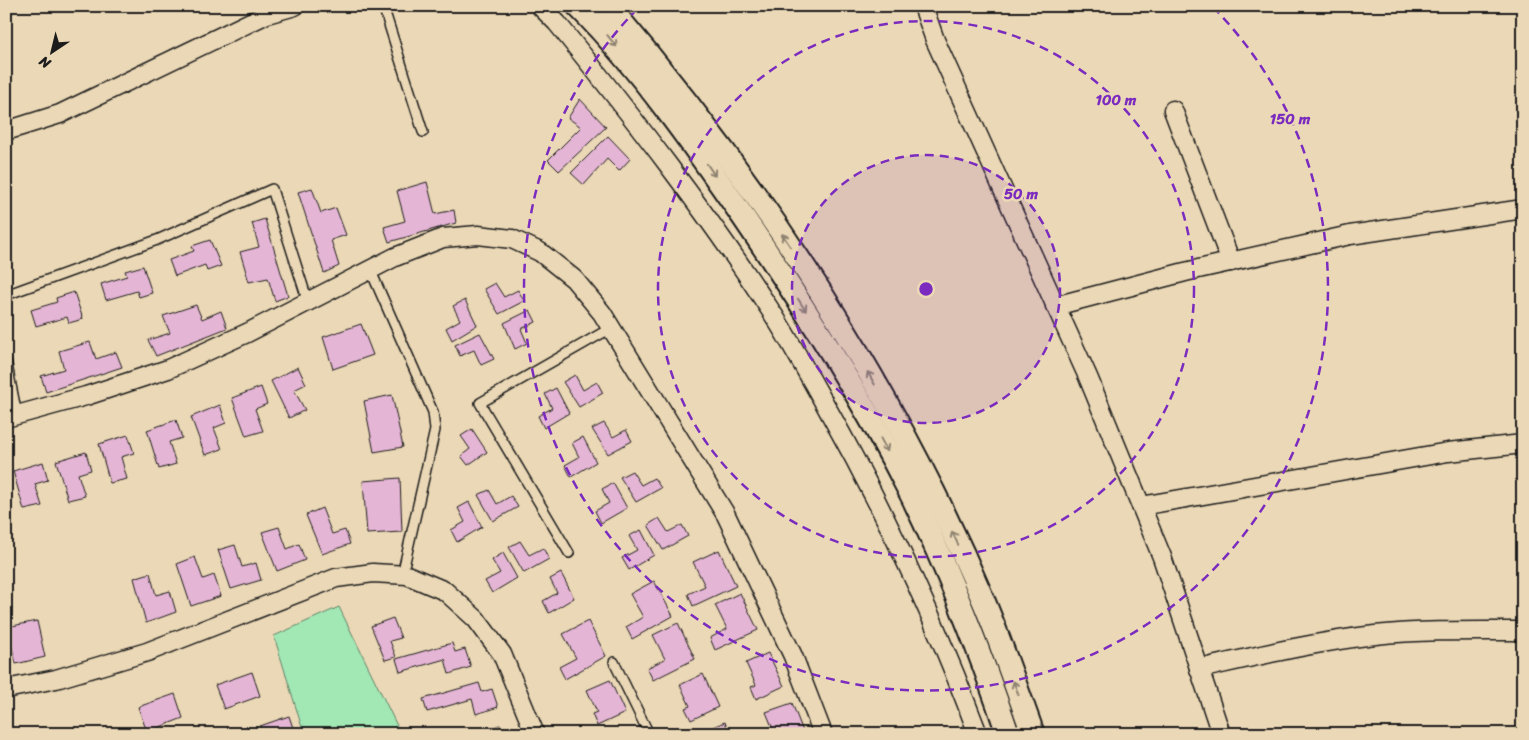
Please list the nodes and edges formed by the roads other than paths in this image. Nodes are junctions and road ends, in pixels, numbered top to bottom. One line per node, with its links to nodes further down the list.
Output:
1 (295, 6): 7 (street)
2 (383, 6): 10 (lane)
3 (540, 6): 31 (street)
4 (578, 6): 32 (street, one-way to 32)
5 (608, 6): 33 (street, one-way to 5)
6 (923, 6): 16 (street)
7 (264, 10): 9 (street)
8 (1173, 110): 12 (street)
9 (6, 131)
10 (423, 132)
11 (1523, 210): 12 (street)
12 (1231, 262): 16 (street)
13 (370, 269): 15 (street); 17 (street); 23 (lane)
14 (6, 295): 15 (lane)
15 (308, 302): 19 (street)
16 (1054, 306): 21 (street)
17 (610, 328): 22 (lane); 30 (street)
18 (6, 360): 19 (lane)
19 (12, 416)
20 (1523, 444): 21 (street)
21 (1141, 506): 26 (street)
22 (569, 552)
23 (402, 574): 27 (street); 28 (street)
24 (1523, 631): 26 (street)
25 (614, 662): 29 (lane)
26 (1199, 669): 34 (street)
27 (6, 690)
28 (535, 734)
29 (649, 734)
30 (823, 734)
31 (978, 734)
32 (1008, 734)
33 (1033, 734)
34 (1221, 734)

